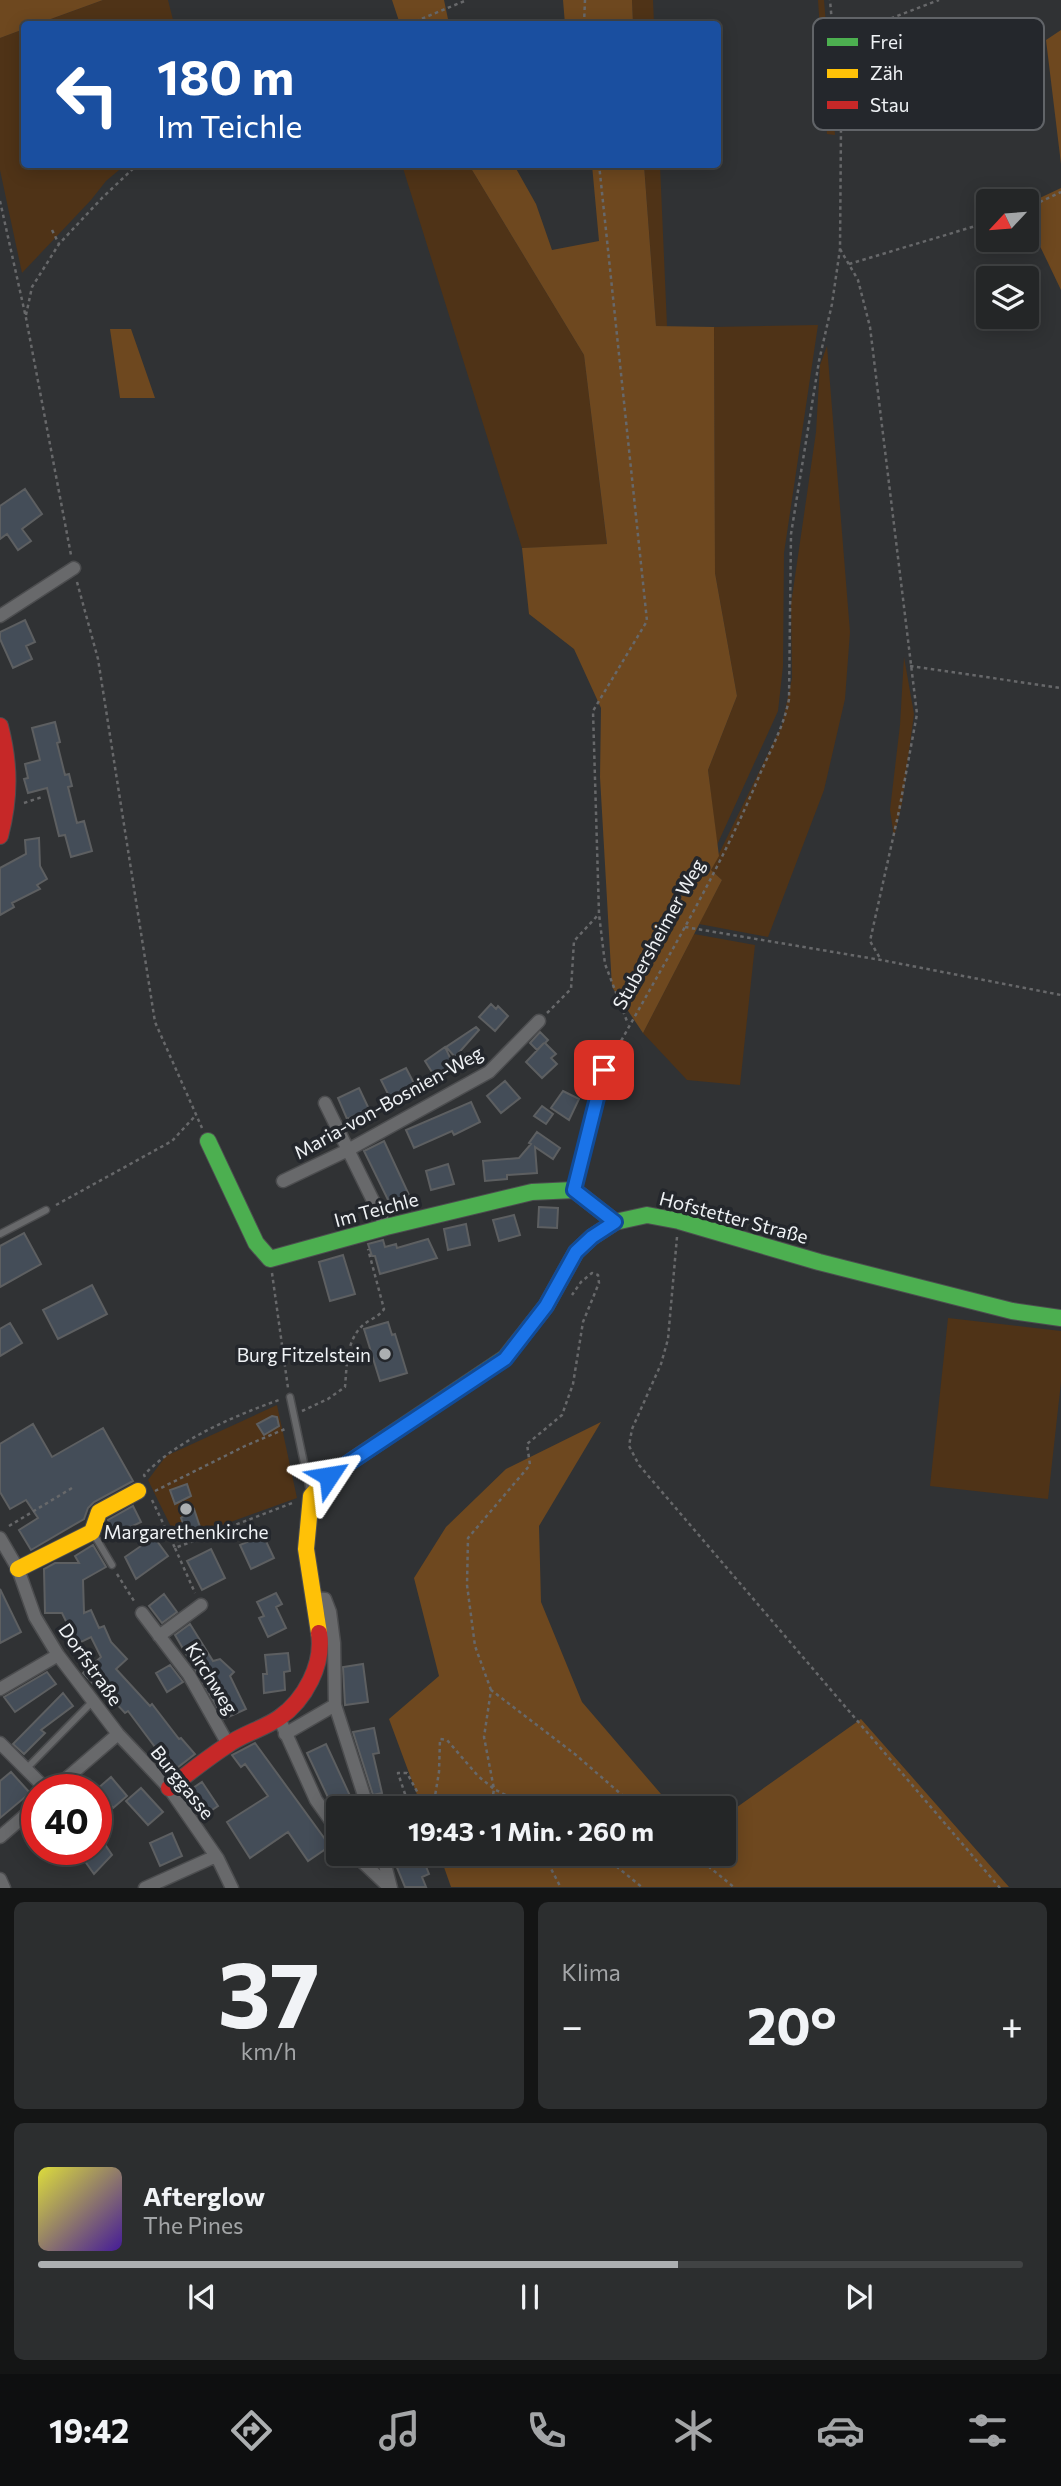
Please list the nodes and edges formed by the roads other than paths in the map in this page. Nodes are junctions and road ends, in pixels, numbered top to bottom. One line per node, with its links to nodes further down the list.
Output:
1 (74, 568): 2 (street)
2 (0, 615)
3 (0, 726): 4 (street)
4 (0, 836)
5 (539, 1021): 9 (street, Maria-von-Bosnien-Weg)
6 (604, 1070): 11 (street)
7 (325, 1103): 9 (street)
8 (208, 1141): 14 (street, Im Teichle)
9 (348, 1150): 10 (street, Maria-von-Bosnien-Weg); 14 (street)
10 (283, 1181)
11 (574, 1190): 13 (street); 14 (street, Im Teichle)
12 (46, 1210): 15 (lane)
13 (615, 1222): 16 (street, Hofstetter Straße); 19 (street, Hofstetter Straße)
14 (386, 1227)
15 (0, 1234)
16 (1061, 1318)
17 (290, 1397): 19 (lane)
18 (142, 1490): 20 (street)
19 (307, 1498): 24 (street)
20 (92, 1532): 22 (lane); 23 (street)
21 (0, 1538): 23 (street, Dorfstraße)
22 (112, 1565)
23 (18, 1569): 28 (street, Dorfstraße)
24 (313, 1598): 31 (street); 32 (street)
25 (201, 1605): 27 (street, Kirchweg)
26 (142, 1613): 27 (street, Kirchweg)
27 (159, 1636): 36 (street, Kirchweg)
28 (58, 1655): 29 (street); 30 (street, Dorfstraße)
29 (0, 1689)
30 (93, 1702): 33 (street, Dorfstraße); 37 (lane)
31 (335, 1705): 34 (street); 41 (street)
32 (279, 1718): 34 (street); 36 (street)
33 (118, 1734): 39 (street, Dorfstraße); 40 (street, Burggasse)
34 (285, 1734): 42 (street)
35 (0, 1743): 37 (street)
36 (228, 1744): 40 (street)
37 (26, 1769): 38 (street)
38 (31, 1774)
39 (72, 1774)
40 (169, 1788): 45 (street, Burggasse)
41 (364, 1796)
42 (326, 1814)
43 (21, 1819): 44 (street)
44 (0, 1837)
45 (216, 1856): 50 (street); 51 (street, Burggasse)
46 (367, 1866): 52 (street)
47 (385, 1866): 52 (street)
48 (0, 1879): 49 (street)
49 (4, 1888)
50 (145, 1888)
51 (232, 1888)
52 (390, 1888)

